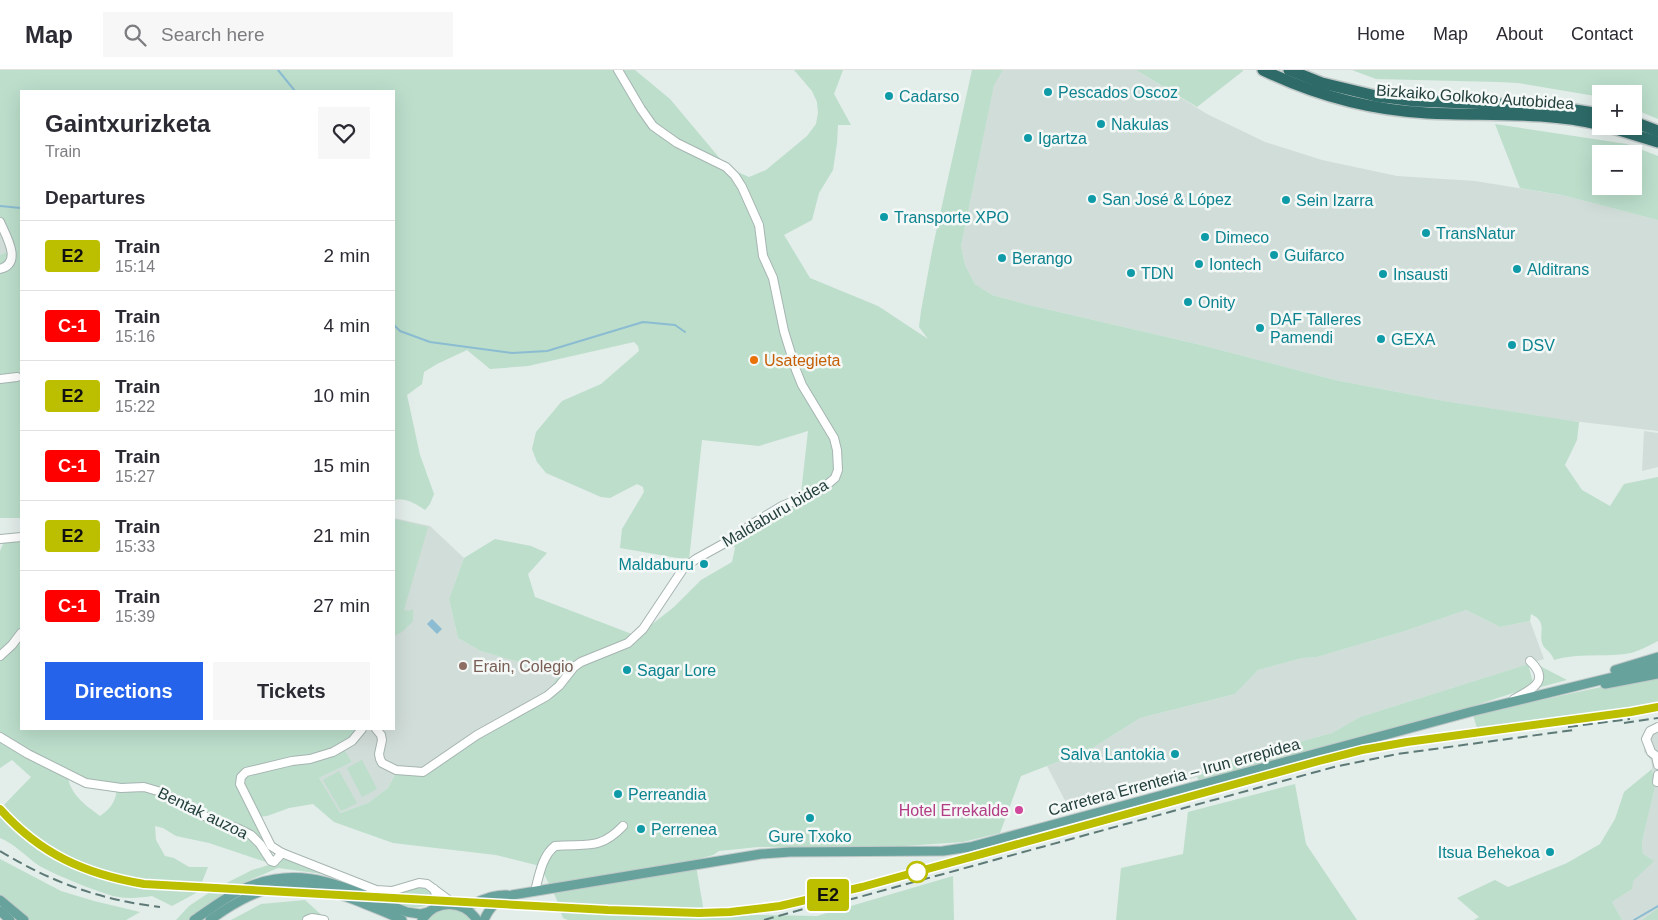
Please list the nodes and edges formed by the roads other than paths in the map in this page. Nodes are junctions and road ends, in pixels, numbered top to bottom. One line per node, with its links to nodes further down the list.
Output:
1 (618, 70): 27 (street, Maldaburu bidea)
2 (1263, 70): 5 (highway, Bizkaiko Golkoko Autobidea)
3 (1289, 70): 4 (highway, Bizkaiko Golkoko Autobidea)
4 (1592, 113)
5 (1592, 124)
6 (1642, 125): 7 (highway)
7 (1658, 131)
8 (1636, 135): 9 (highway)
9 (1658, 142)
10 (0, 222): 11 (street)
11 (0, 269)
12 (17, 377): 13 (street)
13 (0, 380)
14 (20, 537): 15 (street)
15 (0, 539)
16 (20, 634): 17 (street)
17 (0, 656)
18 (1658, 657): 22 (main road)
19 (1530, 660): 24 (street)
20 (1658, 666): 22 (main road, Carretera Errenteria – Irun errepidea)
21 (1658, 674): 23 (main road)
22 (1571, 686): 23 (main road, Carretera Errenteria – Irun errepidea)
23 (1553, 691): 24 (main road, Carretera Errenteria – Irun errepidea)
24 (1506, 703): 33 (main road, Carretera Errenteria – Irun errepidea)
25 (1658, 727): 29 (street)
26 (361, 730): 31 (street, Bentak auzoa)
27 (377, 730)
28 (0, 737): 31 (street, Bentak auzoa)
29 (1658, 765)
30 (623, 826): 33 (street)
31 (282, 853): 32 (street, Bentak auzoa)
32 (434, 889): 36 (street); 38 (street)
33 (535, 891): 34 (main road, Carretera Errenteria – Irun errepidea)
34 (512, 895): 36 (main road, Carretera Errenteria – Irun errepidea); 48 (main road, Carretera Errenteria – Irun errepidea)
35 (0, 900): 40 (main road)
36 (458, 906): 38 (main road, Carretera Errenteria – Irun errepidea); 47 (main road)
37 (0, 911): 39 (main road)
38 (429, 911): 41 (main road, Carretera Errenteria – Irun errepidea); 46 (main road)
39 (10, 920)
40 (24, 920)
41 (194, 920)
42 (210, 920): 45 (main road)
43 (307, 920): 44 (street)
44 (324, 920)
45 (402, 920)
46 (422, 920)
47 (477, 920)
48 (484, 920)

